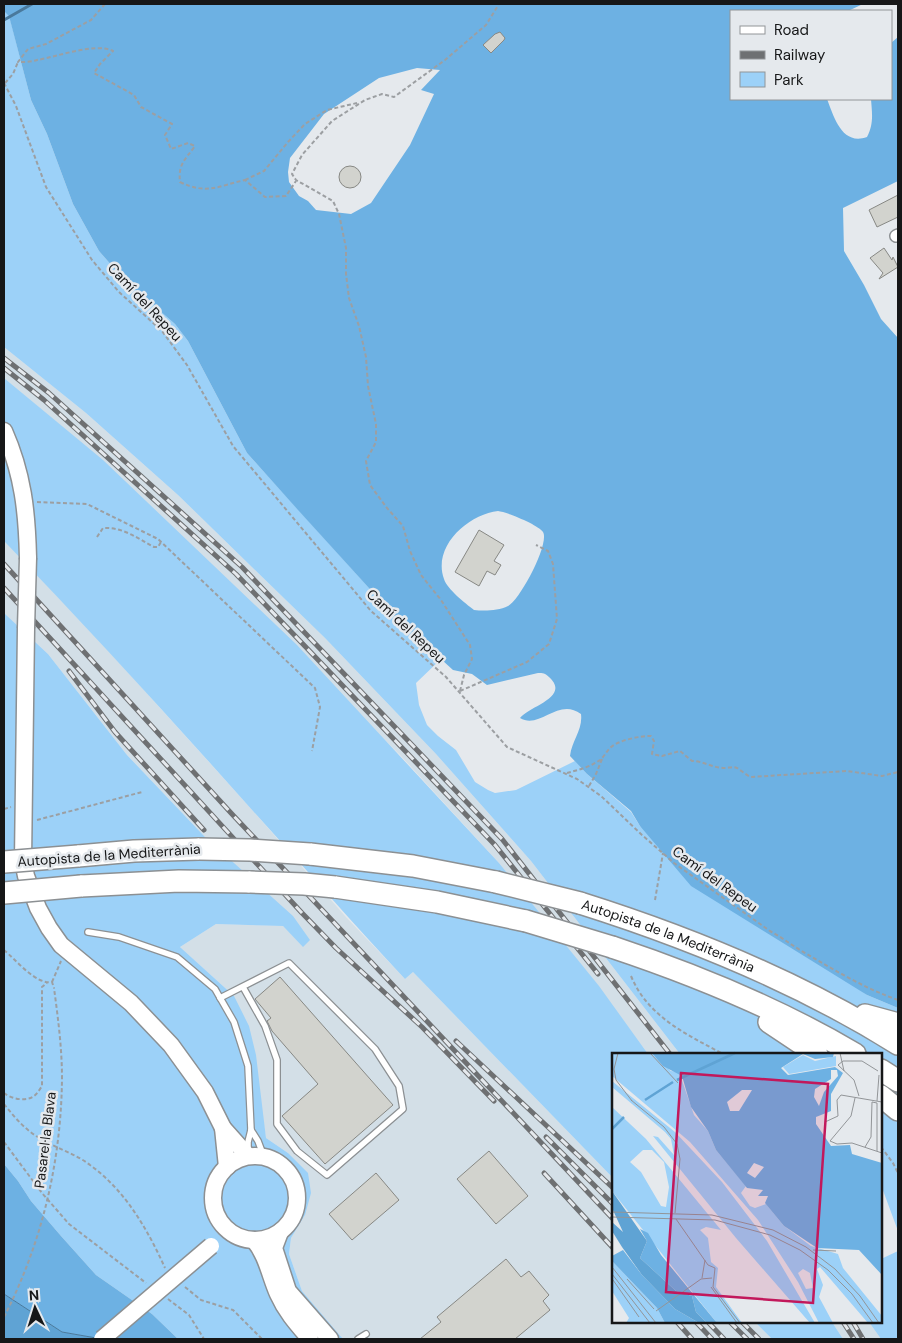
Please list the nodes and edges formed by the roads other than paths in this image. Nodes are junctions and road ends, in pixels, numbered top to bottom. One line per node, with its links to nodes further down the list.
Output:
1 (4, 431): 17 (street, bridge)
2 (4, 862): 8 (highway, Autopista de la Mediterrània, bridge)
3 (4, 893): 5 (highway, Autopista de la Mediterrània, bridge)
4 (88, 932): 7 (lane)
5 (710, 983): 11 (highway); 12 (highway, Autopista de la Mediterrània)
6 (243, 987): 6 (lane); 7 (lane)
7 (220, 998): 18 (lane)
8 (836, 1009): 9 (highway); 10 (highway, Autopista de la Mediterrània)
9 (898, 1024)
10 (898, 1044)
11 (816, 1053)
12 (853, 1053)
13 (882, 1071): 14 (highway)
14 (898, 1081)
15 (882, 1097): 16 (highway)
16 (898, 1110)
17 (223, 1128): 19 (street); 20 (street)
18 (252, 1130): 19 (lane); 19 (lane)
19 (253, 1156): 20 (street); 22 (street)
20 (227, 1167): 21 (street)
21 (220, 1222): 23 (street); 24 (street)
22 (280, 1232): 23 (street); 28 (street)
23 (249, 1240): 24 (street); 27 (street)
24 (211, 1246): 26 (street, bridge)
25 (366, 1334): 29 (lane)
26 (102, 1339)
27 (310, 1339)
28 (330, 1339)
29 (358, 1339)

